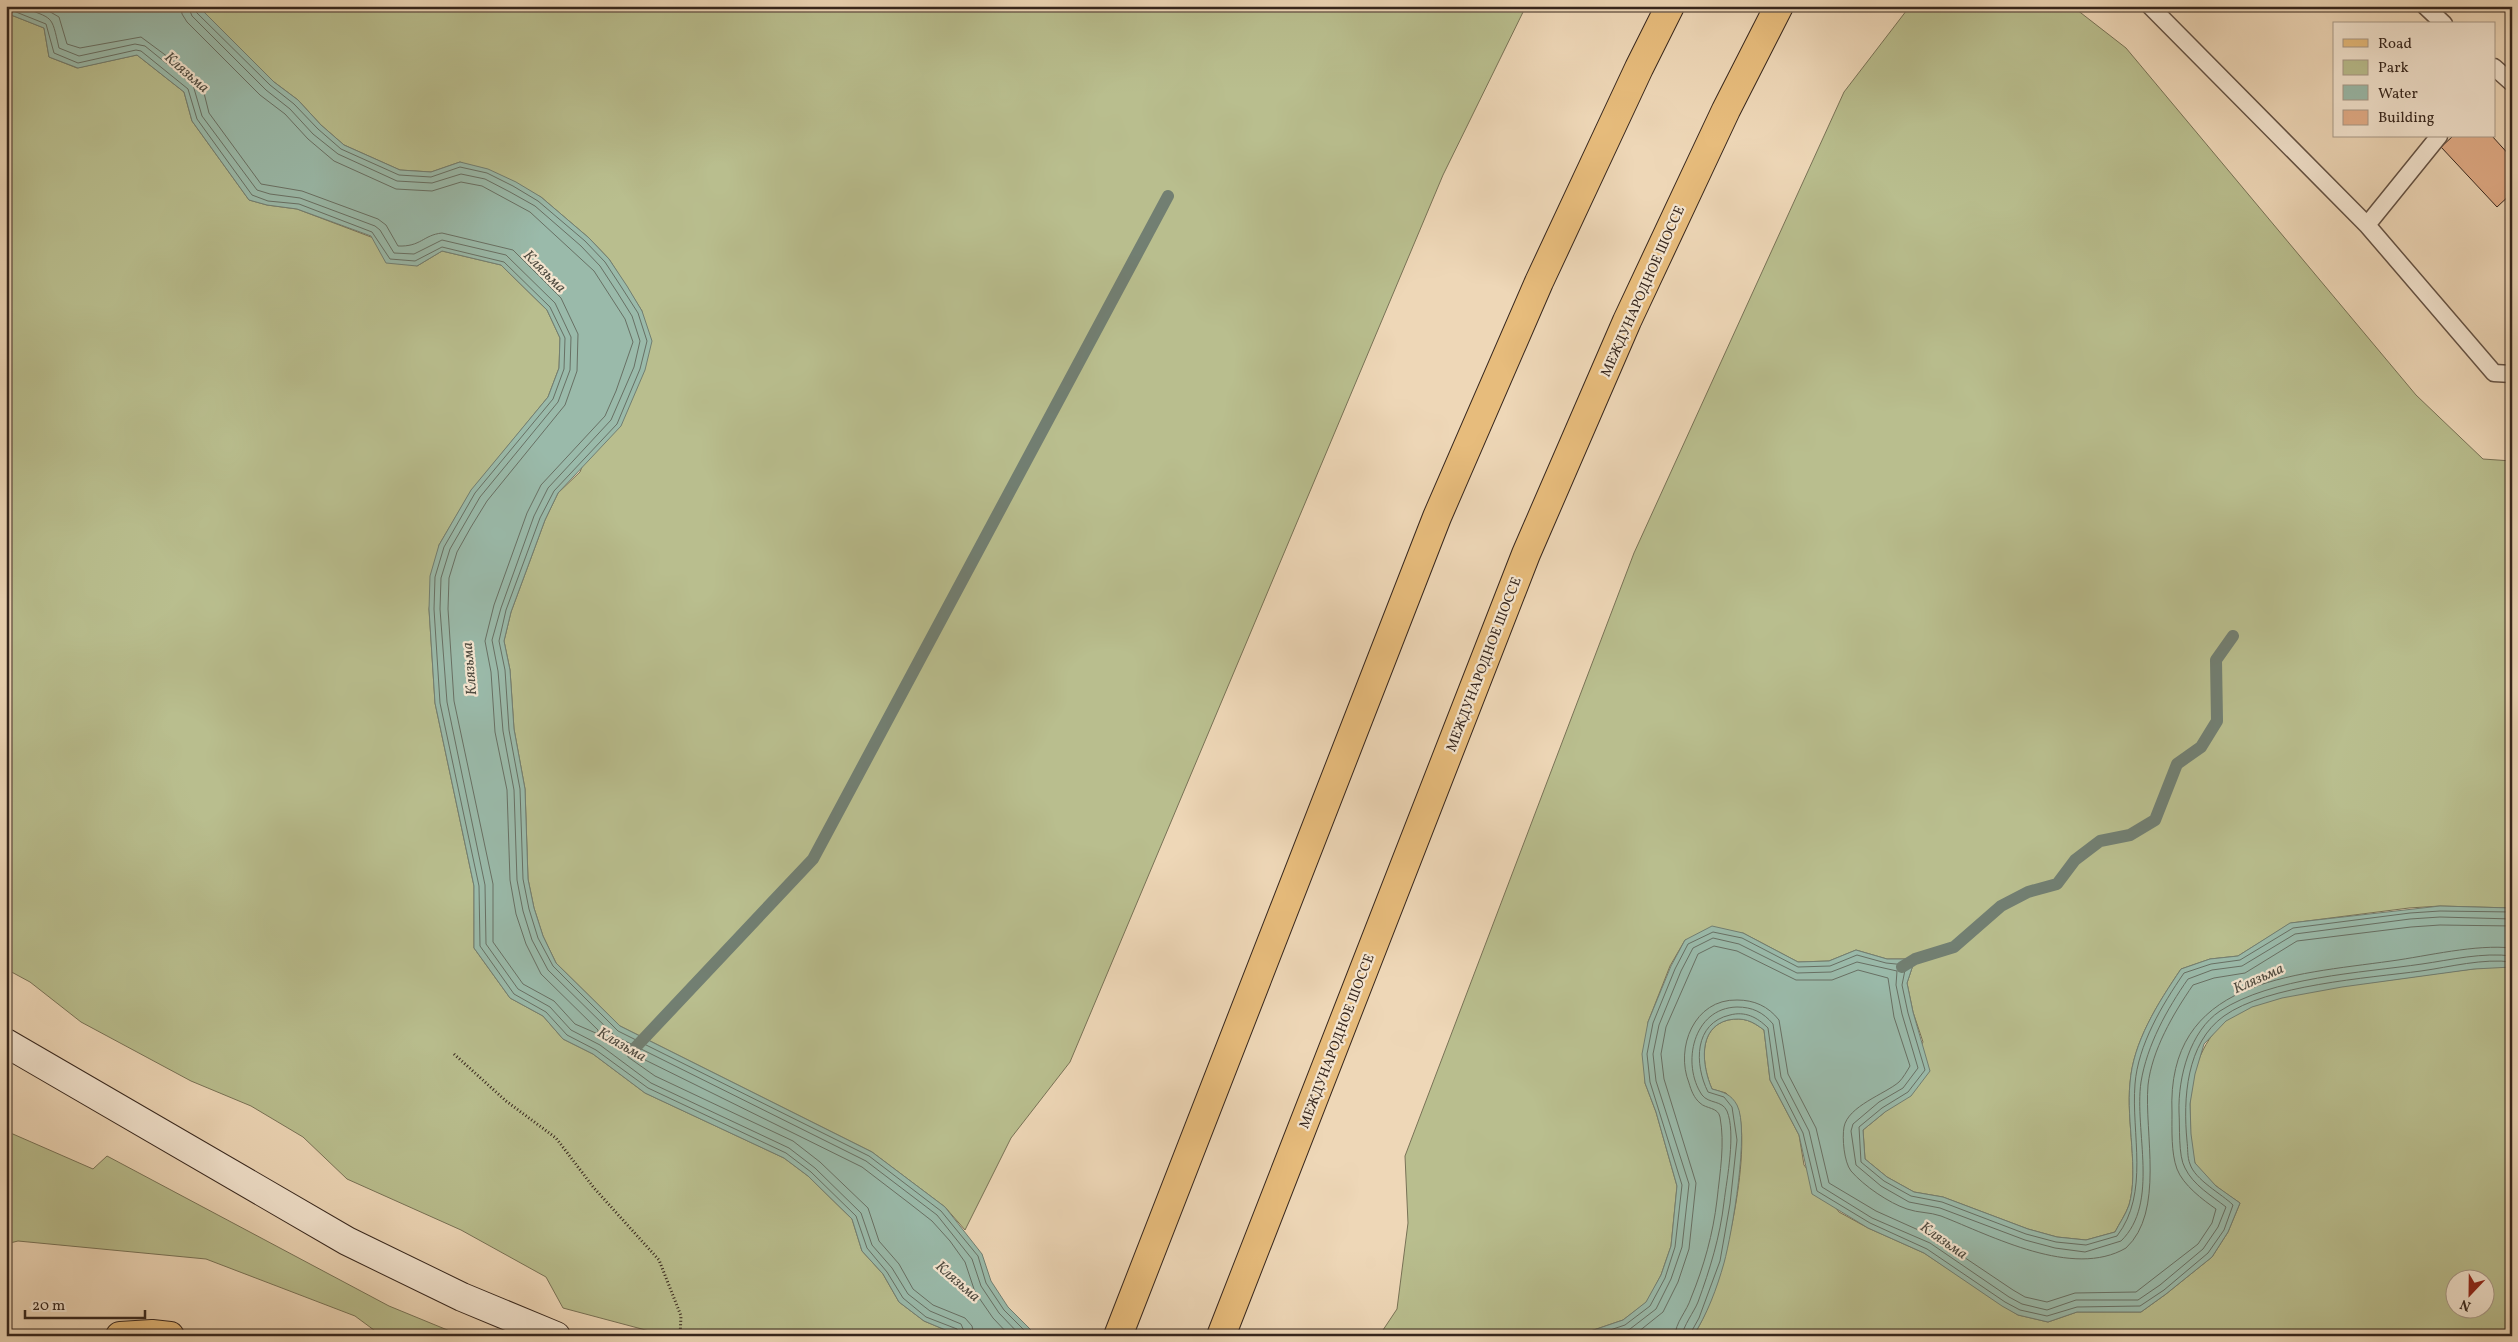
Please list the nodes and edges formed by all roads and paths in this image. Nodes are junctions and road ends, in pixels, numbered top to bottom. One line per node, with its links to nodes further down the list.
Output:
1 (1670, 6): 17 (main road)
2 (1778, 6): 18 (main road, МЕЖДУНАРОДНОЕ ШОССЕ)
3 (2150, 6): 9 (lane)
4 (2424, 6): 5 (lane)
5 (2442, 22)
6 (2496, 70): 7 (lane)
7 (2512, 83)
8 (2437, 138): 9 (lane)
9 (2367, 225): 10 (lane)
10 (2512, 374)
11 (6, 1043): 15 (street)
12 (454, 1054): 16 (path)
13 (120, 1336): 14 (main road)
14 (170, 1336)
15 (556, 1336)
16 (680, 1336)
17 (1118, 1336)
18 (1221, 1336)

